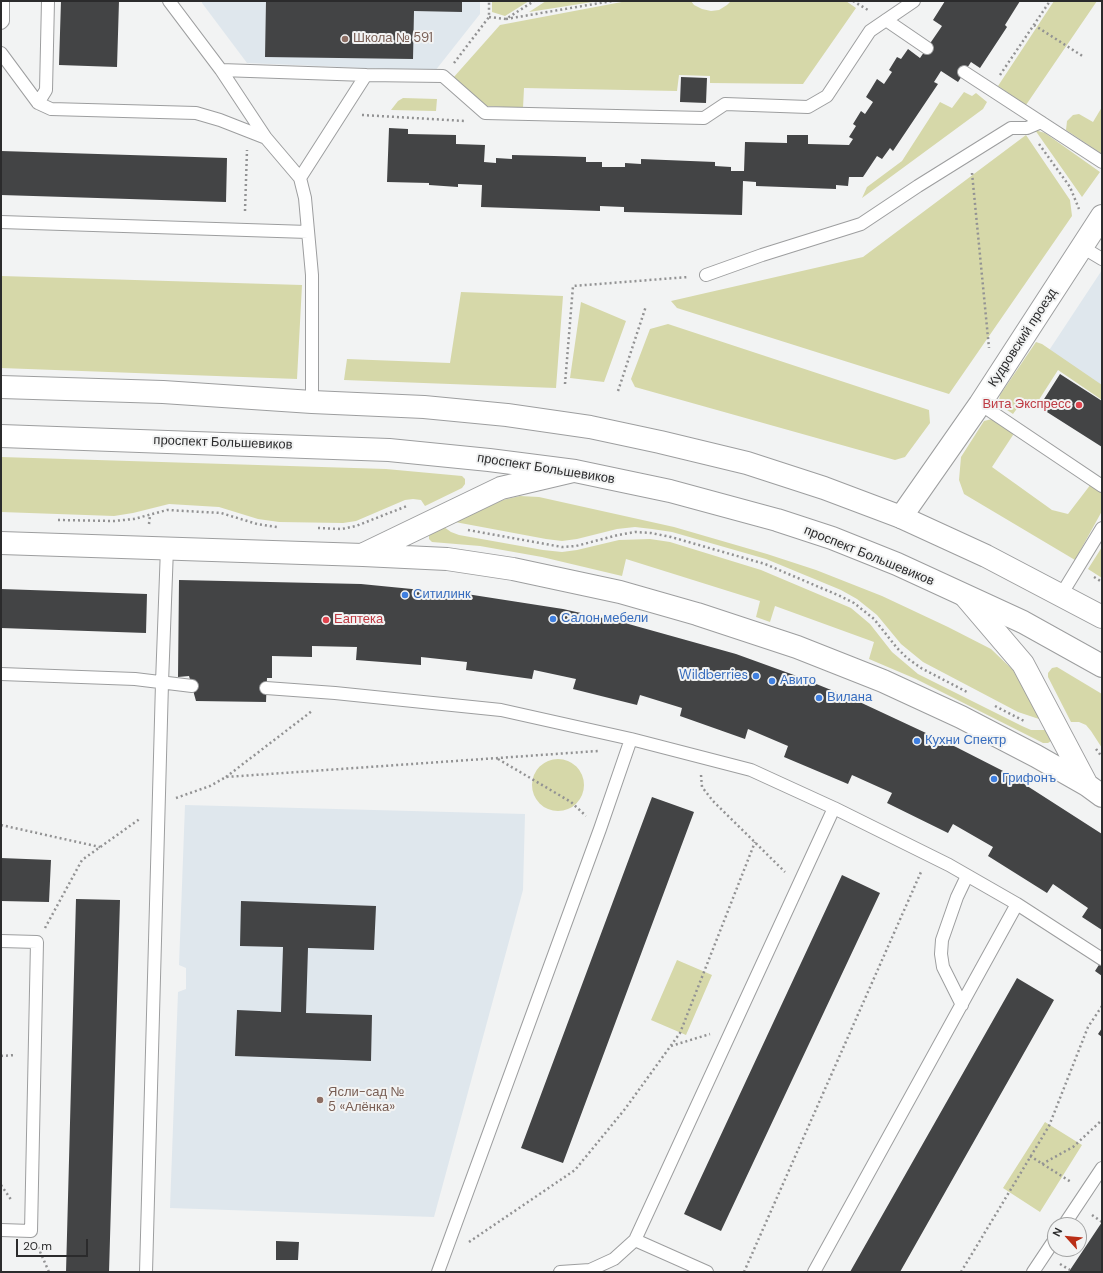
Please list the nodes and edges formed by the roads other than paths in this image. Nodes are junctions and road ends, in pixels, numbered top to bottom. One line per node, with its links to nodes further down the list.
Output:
1 (3, 1): 6 (lane)
2 (48, 1): 12 (lane)
3 (169, 1): 9 (lane)
4 (914, 1): 5 (lane)
5 (886, 20): 7 (lane); 11 (lane)
6 (1, 24)
7 (927, 48)
8 (1, 53): 12 (lane)
9 (221, 70): 11 (lane); 14 (lane)
10 (964, 72): 13 (lane)
11 (366, 75): 16 (lane)
12 (38, 103): 14 (lane)
13 (1041, 122): 15 (lane); 22 (lane)
14 (266, 138): 16 (lane)
15 (1102, 162)
16 (300, 178): 19 (lane)
17 (1102, 216): 20 (main road, Кудровский проезд)
18 (1, 222): 19 (lane)
19 (308, 232): 24 (lane)
20 (1082, 247): 21 (lane); 25 (main road, Кудровский проезд)
21 (1102, 259)
22 (706, 275)
23 (1, 387): 24 (main road)
24 (312, 402): 29 (main road)
25 (980, 404): 28 (lane); 29 (main road, Кудровский проезд)
26 (1, 436): 27 (main road, проспект Большевиков)
27 (575, 471): 33 (main road); 35 (main road, проспект Большевиков)
28 (1102, 486)
29 (901, 517): 34 (main road)
30 (1102, 528): 34 (lane)
31 (1, 544): 32 (main road)
32 (167, 548): 33 (main road); 39 (lane)
33 (363, 555): 43 (main road)
34 (1061, 595): 36 (main road)
35 (965, 596): 37 (main road, проспект Большевиков); 43 (main road)
36 (1102, 617)
37 (1102, 666)
38 (1, 674): 39 (lane)
39 (162, 683): 40 (lane); 55 (lane)
40 (192, 686)
41 (266, 688): 42 (lane)
42 (630, 744): 44 (lane); 56 (lane)
43 (1094, 791)
44 (834, 808): 45 (lane); 53 (lane)
45 (967, 876): 46 (lane); 49 (lane)
46 (1017, 904): 48 (lane); 49 (lane)
47 (1, 941): 52 (lane)
48 (1102, 959)
49 (962, 1005): 59 (lane)
50 (1102, 1168): 51 (lane)
51 (1069, 1217)
52 (1, 1230)
53 (634, 1240): 57 (lane); 58 (lane)
54 (1047, 1250): 60 (lane)
55 (146, 1272)
56 (438, 1272)
57 (560, 1272)
58 (707, 1272)
59 (814, 1272)
60 (1032, 1272)

